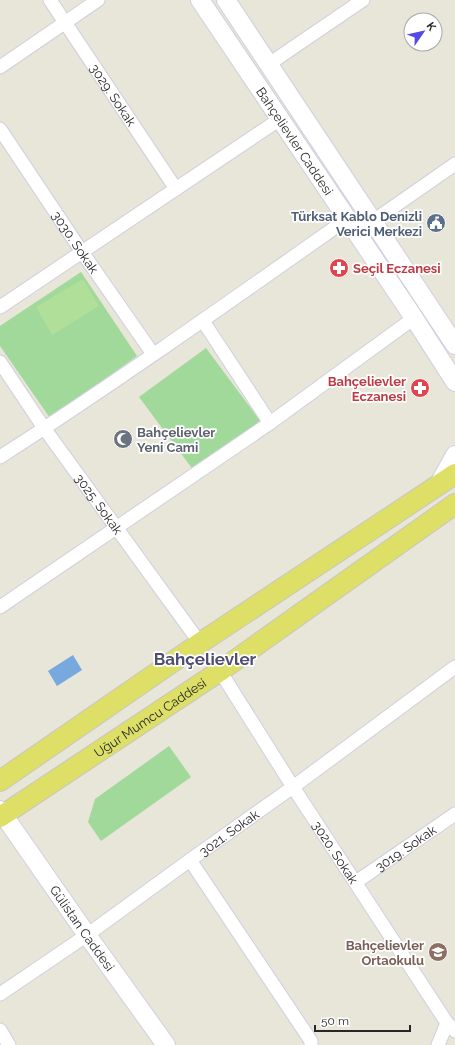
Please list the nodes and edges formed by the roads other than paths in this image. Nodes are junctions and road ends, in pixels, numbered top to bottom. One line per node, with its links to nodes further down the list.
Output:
1 (50, 0): 6 (street, 3029. Sokak)
2 (98, 0): 6 (street)
3 (200, 0): 9 (street, Bahçelievler Caddesi)
4 (226, 0): 7 (street, Bahçelievler Caddesi)
5 (363, 0): 7 (street)
6 (64, 22): 8 (street); 12 (street, 3029. Sokak)
7 (269, 64): 13 (street, Bahçelievler Caddesi)
8 (0, 67)
9 (280, 119): 12 (street); 14 (street, Bahçelievler Caddesi)
10 (0, 129): 15 (street, 3030. Sokak)
11 (455, 164): 13 (street)
12 (176, 189): 15 (street)
13 (373, 220): 14 (street); 19 (street, Bahçelievler Caddesi)
14 (351, 226): 17 (street, Bahçelievler Caddesi); 18 (street)
15 (82, 252): 16 (street); 20 (street, 3030. Sokak)
16 (0, 307)
17 (414, 318): 22 (street, Bahçelievler Caddesi); 23 (street)
18 (202, 321): 20 (street); 23 (street)
19 (455, 345)
20 (153, 354): 24 (street)
21 (0, 362): 24 (street, 3025. Sokak)
22 (455, 382)
23 (270, 423): 29 (street)
24 (44, 428): 26 (street); 29 (street, 3025. Sokak)
25 (455, 455): 27 (street)
26 (0, 457)
27 (447, 479): 31 (main road)
28 (455, 504): 33 (main road, Uğur Mumcu Caddesi)
29 (117, 527): 30 (street); 31 (street, 3025. Sokak)
30 (0, 607)
31 (200, 643): 34 (main road)
32 (455, 667): 35 (street, 3021. Sokak)
33 (220, 670): 35 (street, 3020. Sokak); 36 (main road, Uğur Mumcu Caddesi)
34 (0, 782)
35 (293, 787): 38 (street, 3021. Sokak); 39 (street, 3020. Sokak)
36 (1, 814): 40 (street, Gülistan Caddesi)
37 (455, 814): 39 (street, 3019. Sokak)
38 (190, 860): 40 (street, 3021. Sokak); 46 (street)
39 (356, 882): 42 (street, 3020. Sokak)
40 (87, 935): 41 (street, 3021. Sokak); 45 (street, Gülistan Caddesi)
41 (0, 994)
42 (451, 1027): 47 (street)
43 (0, 1030): 44 (street)
44 (9, 1045)
45 (166, 1045)
46 (311, 1045)
47 (438, 1045)

